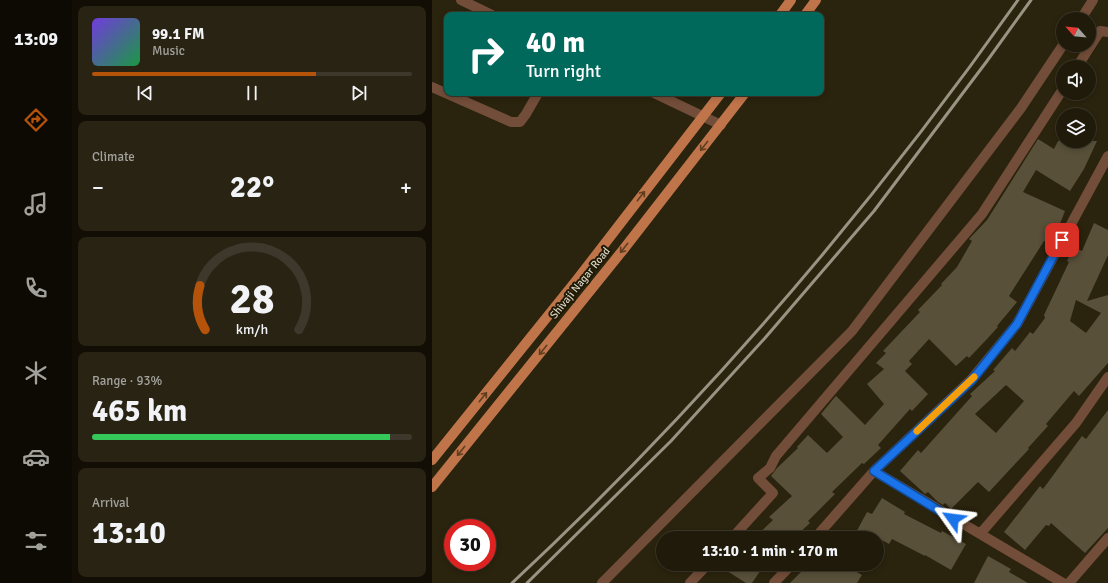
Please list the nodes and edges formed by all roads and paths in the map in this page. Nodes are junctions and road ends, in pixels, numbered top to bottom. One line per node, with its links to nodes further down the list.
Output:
1 (461, 0): 5 (street)
2 (792, 0): 6 (main road)
3 (816, 0): 7 (main road)
4 (1093, 0): 8 (street)
5 (486, 12)
6 (782, 12)
7 (807, 12)
8 (1085, 12)
9 (1108, 32): 11 (street)
10 (1058, 52): 33 (street)
11 (1082, 60)
12 (432, 87): 13 (street)
13 (444, 92)
14 (452, 96): 15 (street)
15 (536, 96)
16 (660, 96): 20 (street)
17 (719, 96): 20 (main road, Shivaji Nagar Road)
18 (744, 96): 21 (main road, Shivaji Nagar Road)
19 (1056, 100): 27 (street)
20 (703, 117): 21 (street); 24 (main road, Shivaji Nagar Road, one-way to 20)
21 (721, 125): 26 (main road, Shivaji Nagar Road, one-way to 26)
22 (1108, 156): 25 (street)
23 (1108, 377): 29 (street)
24 (432, 460)
25 (874, 471): 28 (street); 29 (street)
26 (432, 488)
27 (738, 531)
28 (821, 531)
29 (980, 534): 36 (street)
30 (1108, 538): 37 (street)
31 (701, 571): 34 (street)
32 (785, 571): 35 (street)
33 (602, 583)
34 (690, 583)
35 (774, 583)
36 (1063, 583)
37 (1069, 583)

